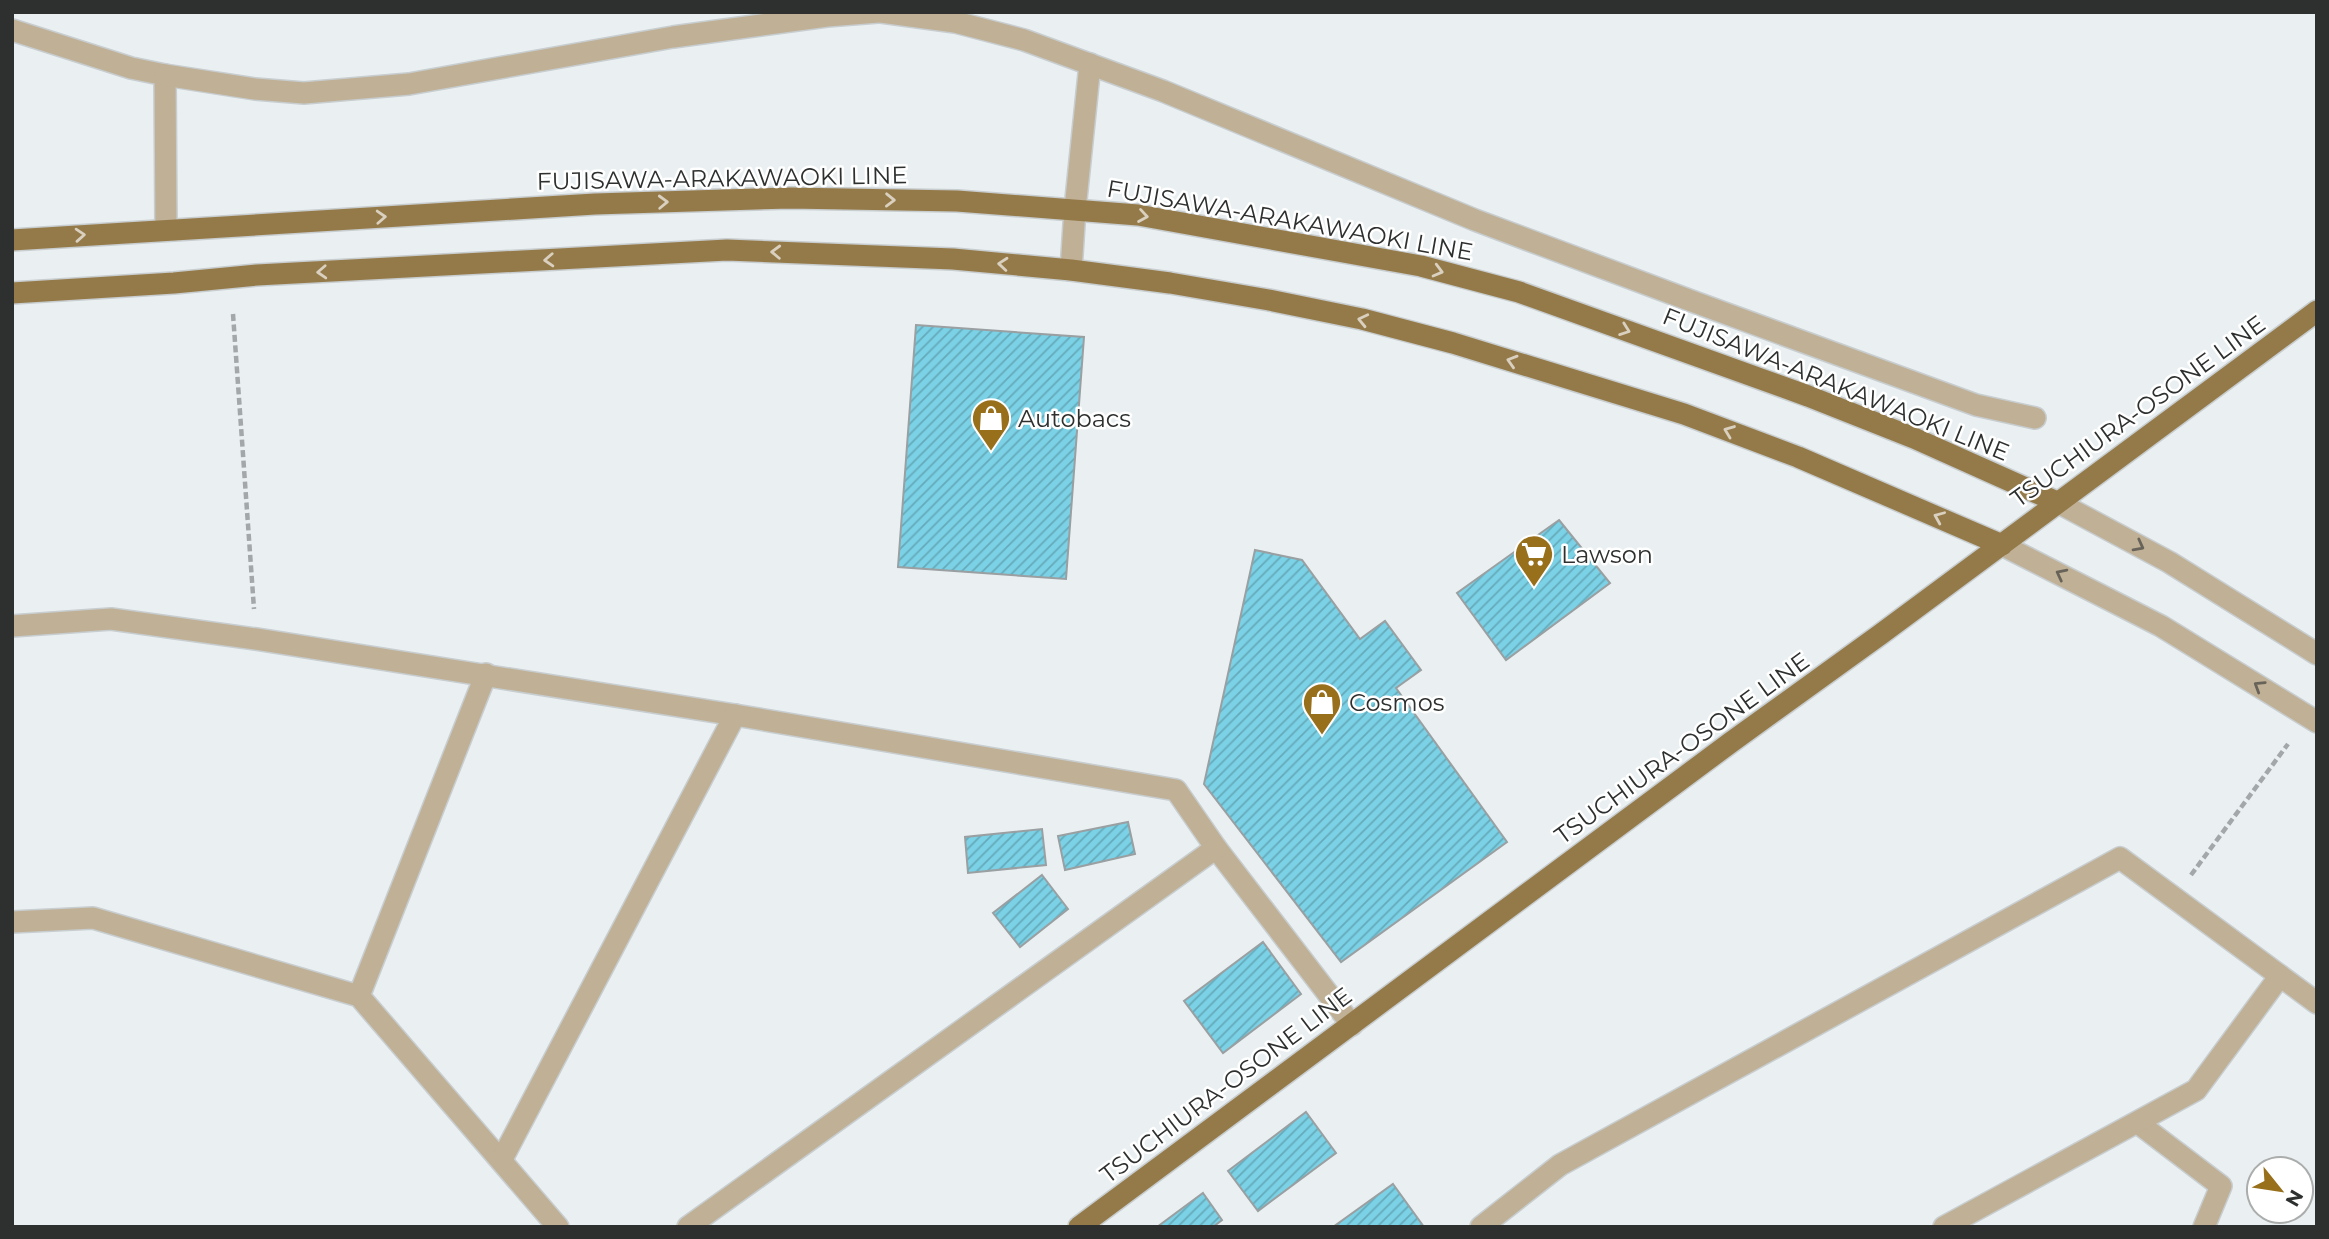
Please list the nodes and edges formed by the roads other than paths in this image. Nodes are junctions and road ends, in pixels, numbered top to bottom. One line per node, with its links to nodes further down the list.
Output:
1 (879, 12): 3 (street); 4 (street)
2 (12, 30): 4 (street)
3 (1090, 65): 5 (street); 11 (street)
4 (166, 75): 6 (street)
5 (1075, 209): 6 (main road, FUJISAWA-ARAKAWAOKI LINE, one-way to 5); 8 (street); 12 (main road, FUJISAWA-ARAKAWAOKI LINE, one-way to 12)
6 (166, 230): 7 (main road, FUJISAWA-ARAKAWAOKI LINE, one-way to 6)
7 (12, 240)
8 (1072, 270): 9 (main road, one-way to 9); 13 (main road, one-way to 8)
9 (12, 293)
10 (2317, 312): 12 (main road, TSUCHIURA-OSONE LINE)
11 (2035, 418)
12 (2057, 502): 13 (main road, TSUCHIURA-OSONE LINE); 15 (street, one-way to 15)
13 (2002, 545): 18 (street, one-way to 13); 24 (main road, TSUCHIURA-OSONE LINE)
14 (12, 626): 16 (street)
15 (2317, 654)
16 (486, 674): 17 (street); 22 (street)
17 (735, 715): 19 (street); 26 (street)
18 (2317, 722)
19 (1216, 848): 24 (street); 28 (street)
20 (12, 922): 22 (street)
21 (2280, 976): 23 (street); 25 (street); 30 (street)
22 (359, 996): 26 (street)
23 (2317, 1003)
24 (1352, 1025): 29 (main road, TSUCHIURA-OSONE LINE)
25 (2138, 1122): 31 (street); 32 (street)
26 (502, 1159): 27 (street)
27 (558, 1227)
28 (688, 1227)
29 (1079, 1227)
30 (1481, 1227)
31 (1944, 1227)
32 (2204, 1227)

